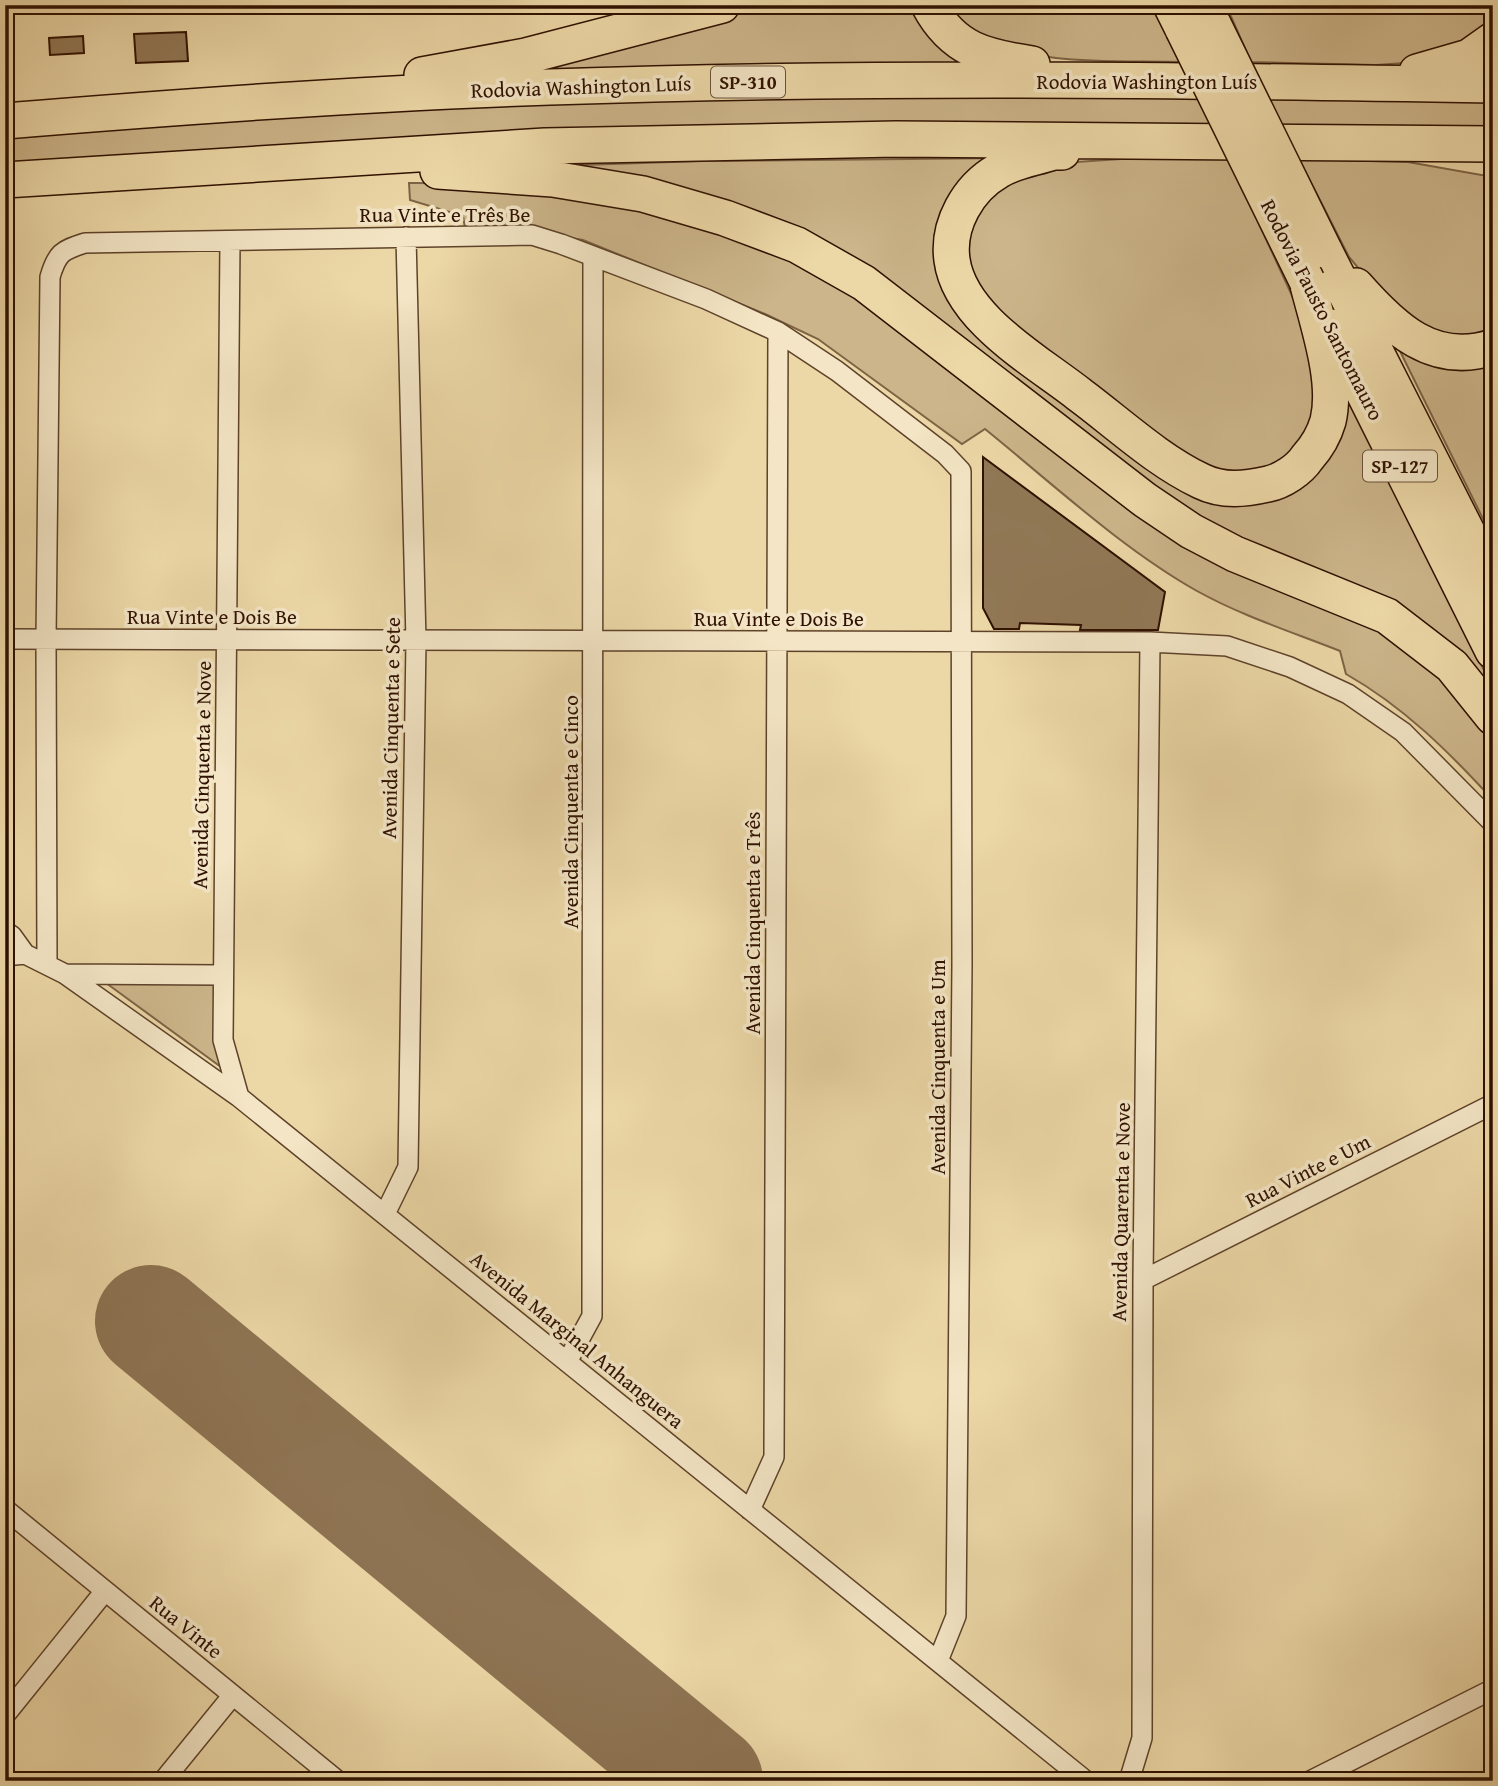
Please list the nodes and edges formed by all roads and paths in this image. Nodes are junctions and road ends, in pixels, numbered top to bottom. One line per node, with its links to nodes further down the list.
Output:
1 (722, 5): 8 (highway)
2 (929, 5): 5 (highway)
3 (1193, 16): 18 (highway, Rodovia Fausto Santomauro / SP-127, bridge); 20 (highway, Rodovia Fausto Santomauro / SP-127, bridge)
4 (1493, 40): 6 (highway)
5 (1139, 82): 6 (highway, Rodovia Washington Luís / SP-310); 8 (highway, Rodovia Washington Luís / SP-310)
6 (1360, 83): 7 (highway, Rodovia Washington Luís / SP-310)
7 (1493, 85)
8 (317, 99): 9 (highway, Rodovia Washington Luís / SP-310)
9 (5, 121)
10 (1166, 141): 11 (highway); 13 (highway); 20 (highway)
11 (1387, 143): 12 (highway); 14 (highway)
12 (1493, 145)
13 (278, 161): 15 (highway); 34 (highway)
14 (1493, 167)
15 (5, 180)
16 (406, 237): 17 (street, Rua Vinte e Três Be); 19 (street, Rua Vinte e Três Be); 28 (street, Avenida Cinquenta e Sete)
17 (230, 241): 26 (street, Rua Vinte e Três Be); 27 (street, Avenida Cinquenta e Nove)
18 (1324, 250): 22 (highway); 24 (highway, Rodovia Fausto Santomauro / SP-127)
19 (593, 256): 21 (street, Rua Vinte e Três Be); 29 (street, Avenida Cinquenta e Cinco)
20 (1307, 281): 33 (highway, Rodovia Fausto Santomauro / SP-127)
21 (778, 332): 23 (street, Rua Vinte e Três Be); 30 (street, Avenida Cinquenta e Três)
22 (1493, 346)
23 (961, 471): 31 (street, Avenida Cinquenta e Um)
24 (1493, 583)
25 (5, 639): 26 (street, Rua Vinte e Dois Be)
26 (46, 639): 27 (street, Rua Vinte e Dois Be); 38 (street)
27 (226, 640): 28 (street, Rua Vinte e Dois Be); 40 (street, Avenida Cinquenta e Nove)
28 (416, 641): 29 (street, Rua Vinte e Dois Be); 43 (street, Avenida Cinquenta e Sete)
29 (594, 641): 30 (street, Rua Vinte e Dois Be); 45 (street, Avenida Cinquenta e Cinco)
30 (777, 641): 31 (street, Rua Vinte e Dois Be); 47 (street, Avenida Cinquenta e Três)
31 (961, 642): 32 (street, Rua Vinte e Dois Be); 49 (street, Avenida Cinquenta e Um)
32 (1150, 642): 35 (street, Rua Vinte e Dois Be); 44 (street, Avenida Quarenta e Nove)
33 (1493, 651)
34 (1493, 717)
35 (1493, 823)
36 (8, 938): 37 (street, Avenida Marginal Anhanguera)
37 (15, 955): 38 (street, Avenida Marginal Anhanguera)
38 (47, 963): 39 (street, Avenida Marginal Anhanguera)
39 (65, 974): 40 (street); 41 (street, Avenida Marginal Anhanguera)
40 (222, 975): 41 (street, Avenida Cinquenta e Nove)
41 (239, 1097): 43 (street, Avenida Marginal Anhanguera)
42 (1493, 1104): 44 (street, Rua Vinte e Um)
43 (384, 1213): 45 (street, Avenida Marginal Anhanguera)
44 (1143, 1280): 56 (street, Avenida Quarenta e Nove)
45 (567, 1362): 47 (street, Avenida Marginal Anhanguera)
46 (5, 1508): 48 (street, Rua Vinte)
47 (750, 1510): 49 (street, Avenida Marginal Anhanguera)
48 (105, 1591): 51 (street, Rua Vinte); 52 (street)
49 (938, 1661): 55 (street, Avenida Marginal Anhanguera)
50 (1493, 1689): 57 (street)
51 (233, 1695): 53 (street); 54 (street, Rua Vinte)
52 (5, 1715)
53 (163, 1781)
54 (338, 1781)
55 (1086, 1781)
56 (1129, 1781)
57 (1310, 1781)

